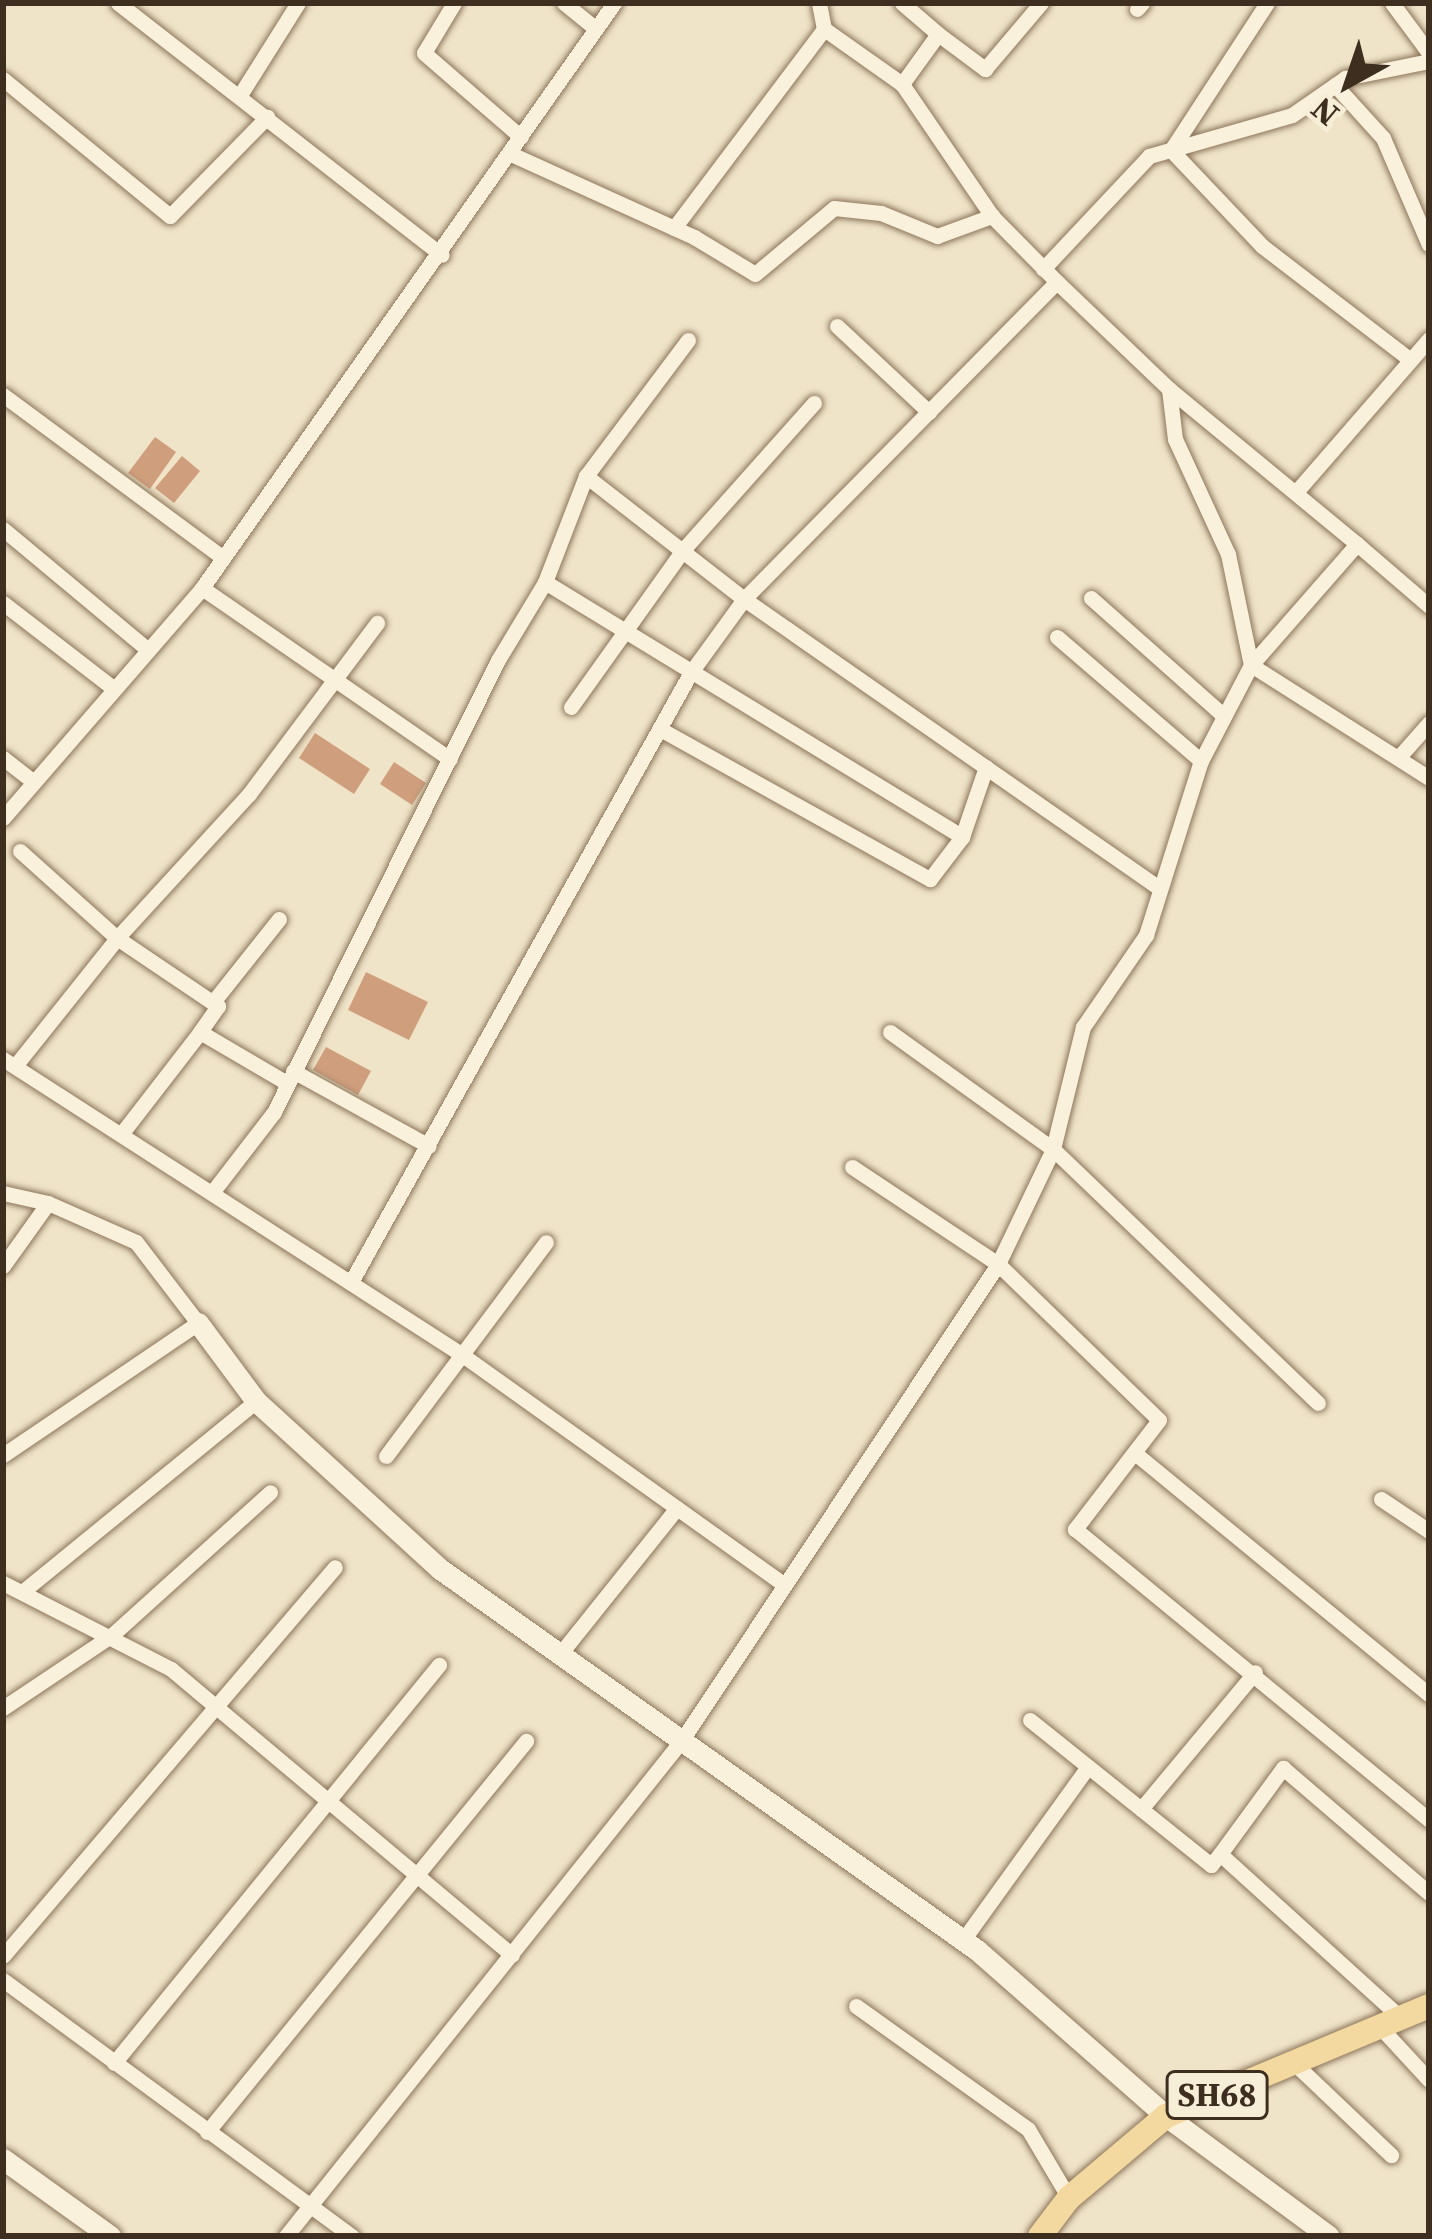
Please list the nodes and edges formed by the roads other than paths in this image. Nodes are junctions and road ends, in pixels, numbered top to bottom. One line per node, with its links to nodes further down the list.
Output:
1 (118, 3): 18 (street)
2 (454, 3): 20 (street)
3 (564, 3): 11 (street)
4 (614, 3): 11 (street)
5 (819, 3): 12 (street)
6 (902, 3): 13 (street)
7 (1041, 3): 13 (street)
8 (1267, 3): 21 (street)
9 (1392, 3): 14 (street)
10 (296, 4): 18 (street)
11 (594, 27): 20 (street)
12 (824, 29): 16 (street); 24 (street)
13 (938, 34): 16 (street)
14 (1429, 57): 17 (street)
15 (3, 79): 19 (street)
16 (902, 84): 23 (street)
17 (1336, 85): 21 (street); 25 (street)
18 (240, 95): 19 (street)
19 (267, 117): 26 (street)
20 (521, 137): 22 (street)
21 (1171, 150): 27 (street); 32 (street)
22 (511, 154): 24 (street); 26 (street)
23 (992, 216): 24 (street); 27 (street)
24 (674, 228)
25 (1429, 245)
26 (442, 255): 42 (street)
27 (1043, 268): 28 (street)
28 (1057, 282): 33 (street); 36 (street)
29 (837, 326): 36 (street)
30 (1429, 339): 32 (street)
31 (688, 340): 37 (street)
32 (1409, 359): 38 (street)
33 (1168, 389): 38 (street); 53 (street)
34 (3, 395): 42 (street)
35 (814, 403): 41 (street)
36 (928, 412): 46 (street)
37 (586, 476): 41 (street); 43 (street)
38 (1296, 492): 40 (street)
39 (3, 529): 52 (street)
40 (1357, 544): 48 (street); 53 (street)
41 (683, 550): 46 (street); 50 (street)
42 (223, 558): 44 (street)
43 (545, 582): 50 (street); 63 (street)
44 (202, 588): 52 (street); 55 (street)
45 (1091, 598): 58 (street)
46 (744, 599): 54 (street); 65 (street)
47 (3, 603): 56 (street)
48 (1429, 606)
49 (377, 623): 55 (street)
50 (622, 630): 54 (street); 57 (street)
51 (1057, 637): 64 (street)
52 (147, 649): 56 (street)
53 (1251, 664): 58 (street); 62 (street)
54 (691, 672): 60 (street); 69 (street)
55 (335, 685): 63 (street); 73 (street)
56 (113, 688): 67 (street)
57 (571, 707)
58 (1225, 716): 64 (street)
59 (1429, 723): 62 (street)
60 (660, 729): 69 (street); 80 (street)
61 (3, 758): 67 (street)
62 (1398, 758): 66 (street)
63 (450, 759): 78 (street)
64 (1201, 761): 71 (street)
65 (986, 766): 69 (street); 71 (street)
66 (1429, 778)
67 (31, 780): 68 (street)
68 (3, 818)
69 (962, 837)
70 (20, 851): 73 (street)
71 (1159, 888): 81 (street)
72 (279, 919): 74 (street)
73 (117, 938): 74 (street); 77 (street)
74 (213, 1002): 75 (street)
75 (200, 1031): 78 (street); 79 (street)
76 (890, 1032): 81 (street)
77 (9, 1062): 79 (street)
78 (290, 1077): 80 (street); 83 (street)
79 (122, 1133): 83 (street)
80 (429, 1146): 89 (street)
81 (1053, 1149): 87 (street); 93 (street)
82 (852, 1167): 87 (street)
83 (214, 1190): 89 (street)
84 (3, 1193): 85 (street)
85 (48, 1203): 88 (street); 90 (street)
86 (546, 1242): 91 (street)
87 (998, 1264): 94 (street); 103 (street)
88 (3, 1266)
89 (351, 1282): 91 (street)
90 (198, 1323): 92 (street); 95 (street)
91 (466, 1358): 96 (street); 99 (street)
92 (256, 1401): 104 (street); 106 (street)
93 (1318, 1403)
94 (1136, 1454): 108 (street); 109 (street)
95 (3, 1455)
96 (386, 1456)
97 (270, 1492): 105 (street)
98 (1381, 1499): 100 (street)
99 (677, 1508): 103 (street); 106 (street)
100 (1429, 1531)
101 (335, 1567): 110 (street)
102 (3, 1582): 104 (street)
103 (782, 1583): 113 (street)
104 (22, 1592): 105 (street)
105 (112, 1634): 110 (street); 111 (street)
106 (560, 1654): 113 (street)
107 (439, 1665): 116 (street)
108 (1255, 1672): 117 (street); 118 (street)
109 (1429, 1694)
110 (212, 1704): 116 (street); 124 (street)
111 (3, 1708)
112 (1030, 1720): 115 (street)
113 (682, 1740): 122 (street); 123 (street)
114 (526, 1741): 120 (street)
115 (1088, 1767): 117 (street); 122 (street)
116 (327, 1801): 120 (street); 130 (street)
117 (1142, 1809): 119 (street)
118 (1429, 1820)
119 (1220, 1855): 121 (street); 128 (street)
120 (415, 1872): 123 (street); 133 (street)
121 (1429, 1893)
122 (963, 1940): 132 (street)
123 (512, 1955): 137 (street)
124 (3, 1956)
125 (3, 1980): 130 (street)
126 (856, 2006): 136 (street)
127 (1429, 2006): 128 (main road, SH68)
128 (1390, 2022): 129 (main road, SH68); 131 (street)
129 (1294, 2062): 132 (main road, SH68); 134 (street)
130 (114, 2063): 133 (street)
131 (1429, 2080)
132 (1166, 2116): 136 (main road, SH68); 142 (street)
133 (207, 2132): 137 (street)
134 (1390, 2156)
135 (3, 2159): 138 (street)
136 (1069, 2198): 141 (main road, SH68)
137 (309, 2206): 139 (street); 140 (street)
138 (110, 2236)
139 (286, 2236)
140 (352, 2236)
141 (1040, 2236)
142 (1329, 2236)

